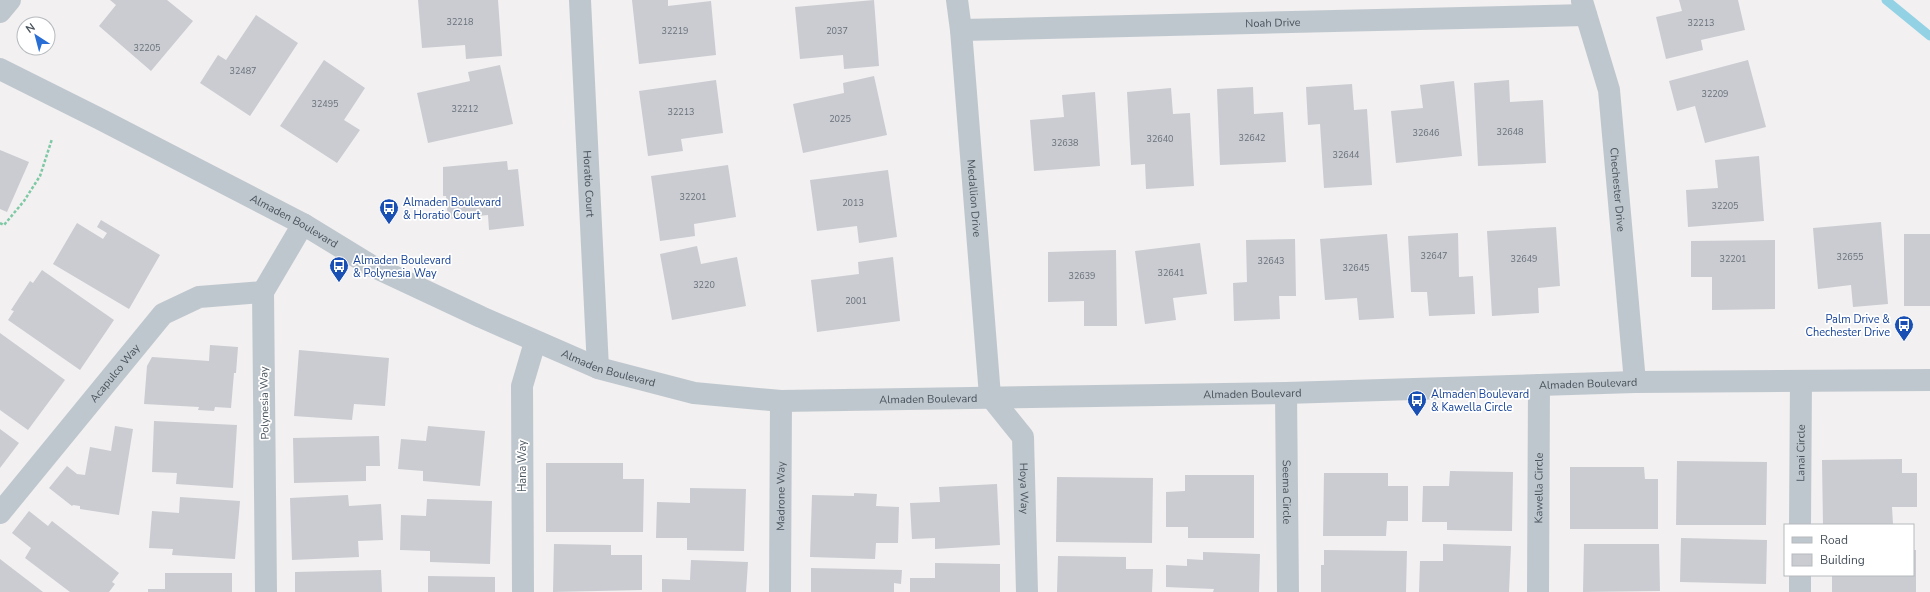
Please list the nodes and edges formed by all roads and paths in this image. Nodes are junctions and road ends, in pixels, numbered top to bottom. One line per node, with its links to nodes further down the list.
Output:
1 (10, 0): 5 (street)
2 (580, 0): 13 (street, Horatio Court)
3 (957, 0): 6 (street, Medallion Drive)
4 (1584, 8): 6 (street, Noah Drive); 15 (street, Chechester Drive)
5 (0, 12)
6 (961, 30): 19 (street, Medallion Drive)
7 (0, 70): 10 (street, Almaden Boulevard)
8 (52, 139): 9 (path)
9 (0, 223)
10 (303, 224): 11 (street); 12 (street, Almaden Boulevard)
11 (263, 292): 21 (street, Acapulco Way); 24 (street, Polynesia Way)
12 (535, 342): 13 (street, Almaden Boulevard); 25 (street, Hana Way)
13 (598, 368): 20 (street, Almaden Boulevard)
14 (1930, 380): 16 (street, Almaden Boulevard)
15 (1635, 382): 16 (street, Almaden Boulevard); 17 (street, Almaden Boulevard)
16 (1801, 382): 22 (street, Lanai Circle)
17 (1540, 385): 18 (street, Almaden Boulevard); 29 (street, Kawella Circle)
18 (1286, 393): 19 (street, Almaden Boulevard); 28 (street, Seema Circle)
19 (990, 396): 20 (street, Almaden Boulevard); 27 (street, Hoya Way)
20 (781, 401): 26 (street, Madrone Way)
21 (0, 513)
22 (1800, 524)
23 (1800, 576): 30 (street)
24 (266, 592)
25 (523, 592)
26 (780, 592)
27 (1028, 592)
28 (1288, 592)
29 (1538, 592)
30 (1800, 592)

